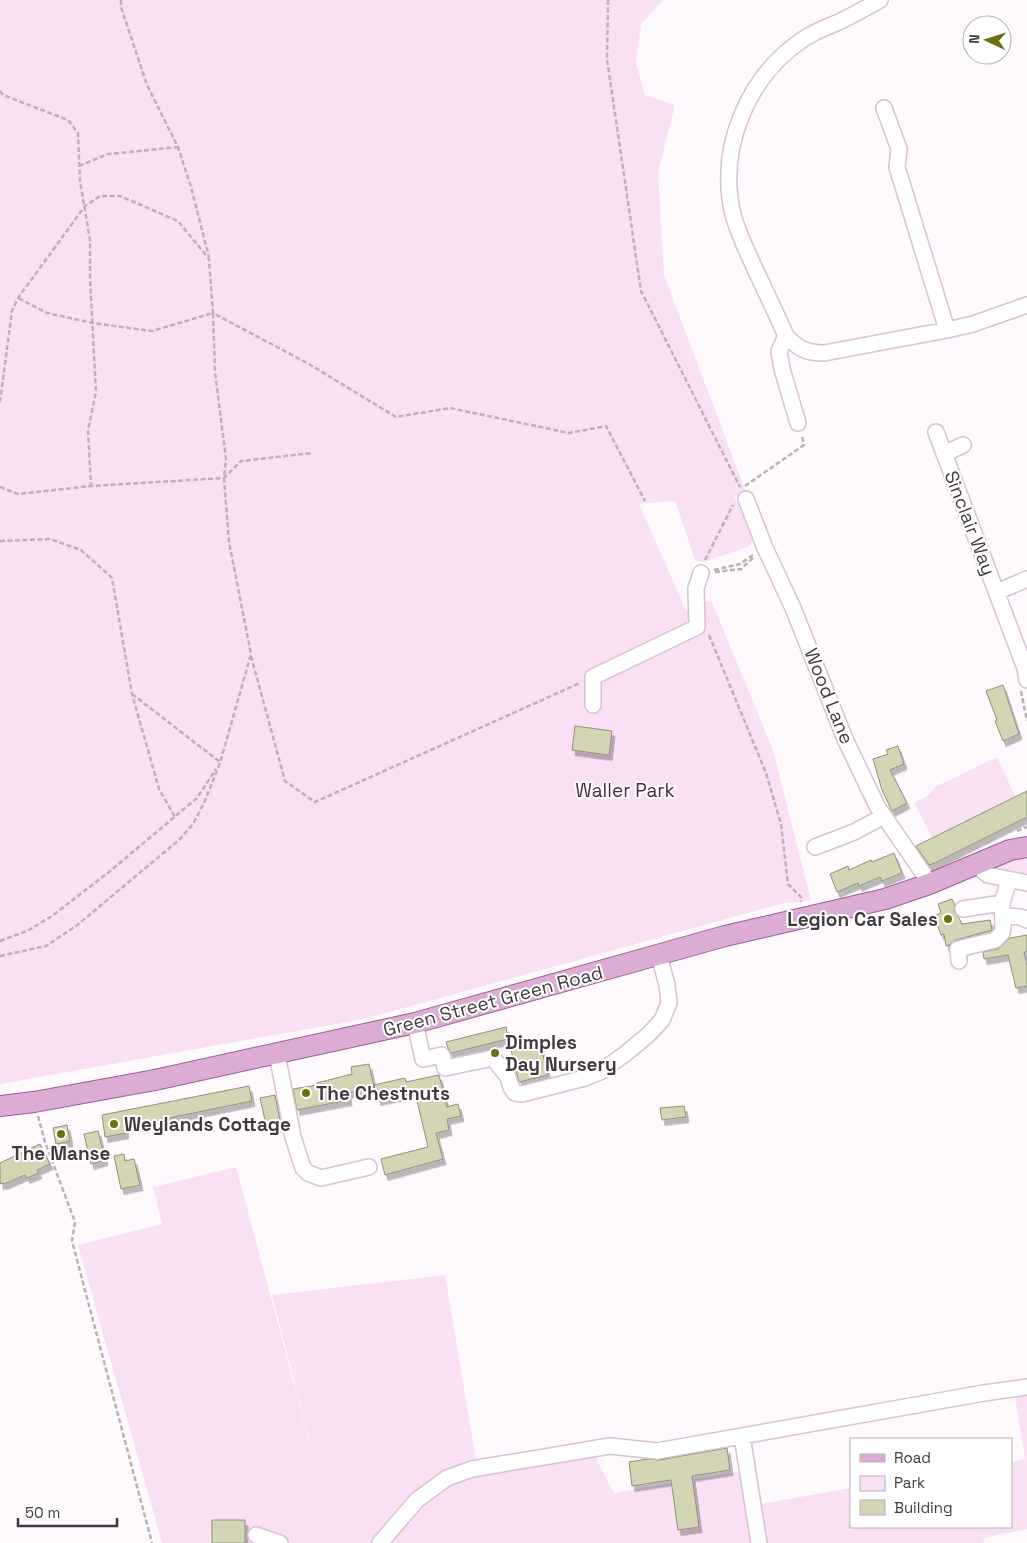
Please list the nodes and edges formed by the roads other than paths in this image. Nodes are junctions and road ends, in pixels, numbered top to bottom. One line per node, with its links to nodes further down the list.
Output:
1 (880, 0): 5 (street)
2 (884, 108): 4 (street)
3 (1027, 305): 4 (street)
4 (947, 330): 5 (street)
5 (786, 336): 6 (street)
6 (798, 423)
7 (936, 432): 9 (street, Sinclair Way)
8 (964, 445): 9 (street, Sinclair Way)
9 (944, 454): 13 (street, Sinclair Way)
10 (744, 494): 16 (street, Wood Lane)
11 (701, 573): 15 (street)
12 (1027, 580): 13 (street, Sinclair Way)
13 (997, 592): 14 (street, Sinclair Way)
14 (1027, 680)
15 (593, 705)
16 (884, 816): 17 (street); 22 (street, Wood Lane)
17 (815, 847)
18 (1027, 847): 19 (main road, Green Street Green Road)
19 (979, 864): 20 (street); 22 (main road, Green Street Green Road)
20 (1009, 880): 21 (street); 24 (street)
21 (1027, 883)
22 (929, 884): 26 (main road, Green Street Green Road)
23 (963, 909): 24 (street)
24 (1002, 910): 25 (street); 27 (street)
25 (1027, 920)
26 (659, 955): 28 (main road, Green Street Green Road); 28 (street)
27 (959, 962)
28 (415, 1023): 29 (main road, Green Street Green Road)
29 (277, 1054): 30 (main road, Green Street Green Road); 31 (street)
30 (0, 1106)
31 (369, 1167)
32 (1027, 1387): 33 (street)
33 (742, 1436): 36 (street); 37 (street)
34 (256, 1534): 35 (street)
35 (280, 1543)
36 (380, 1543)
37 (759, 1543)

